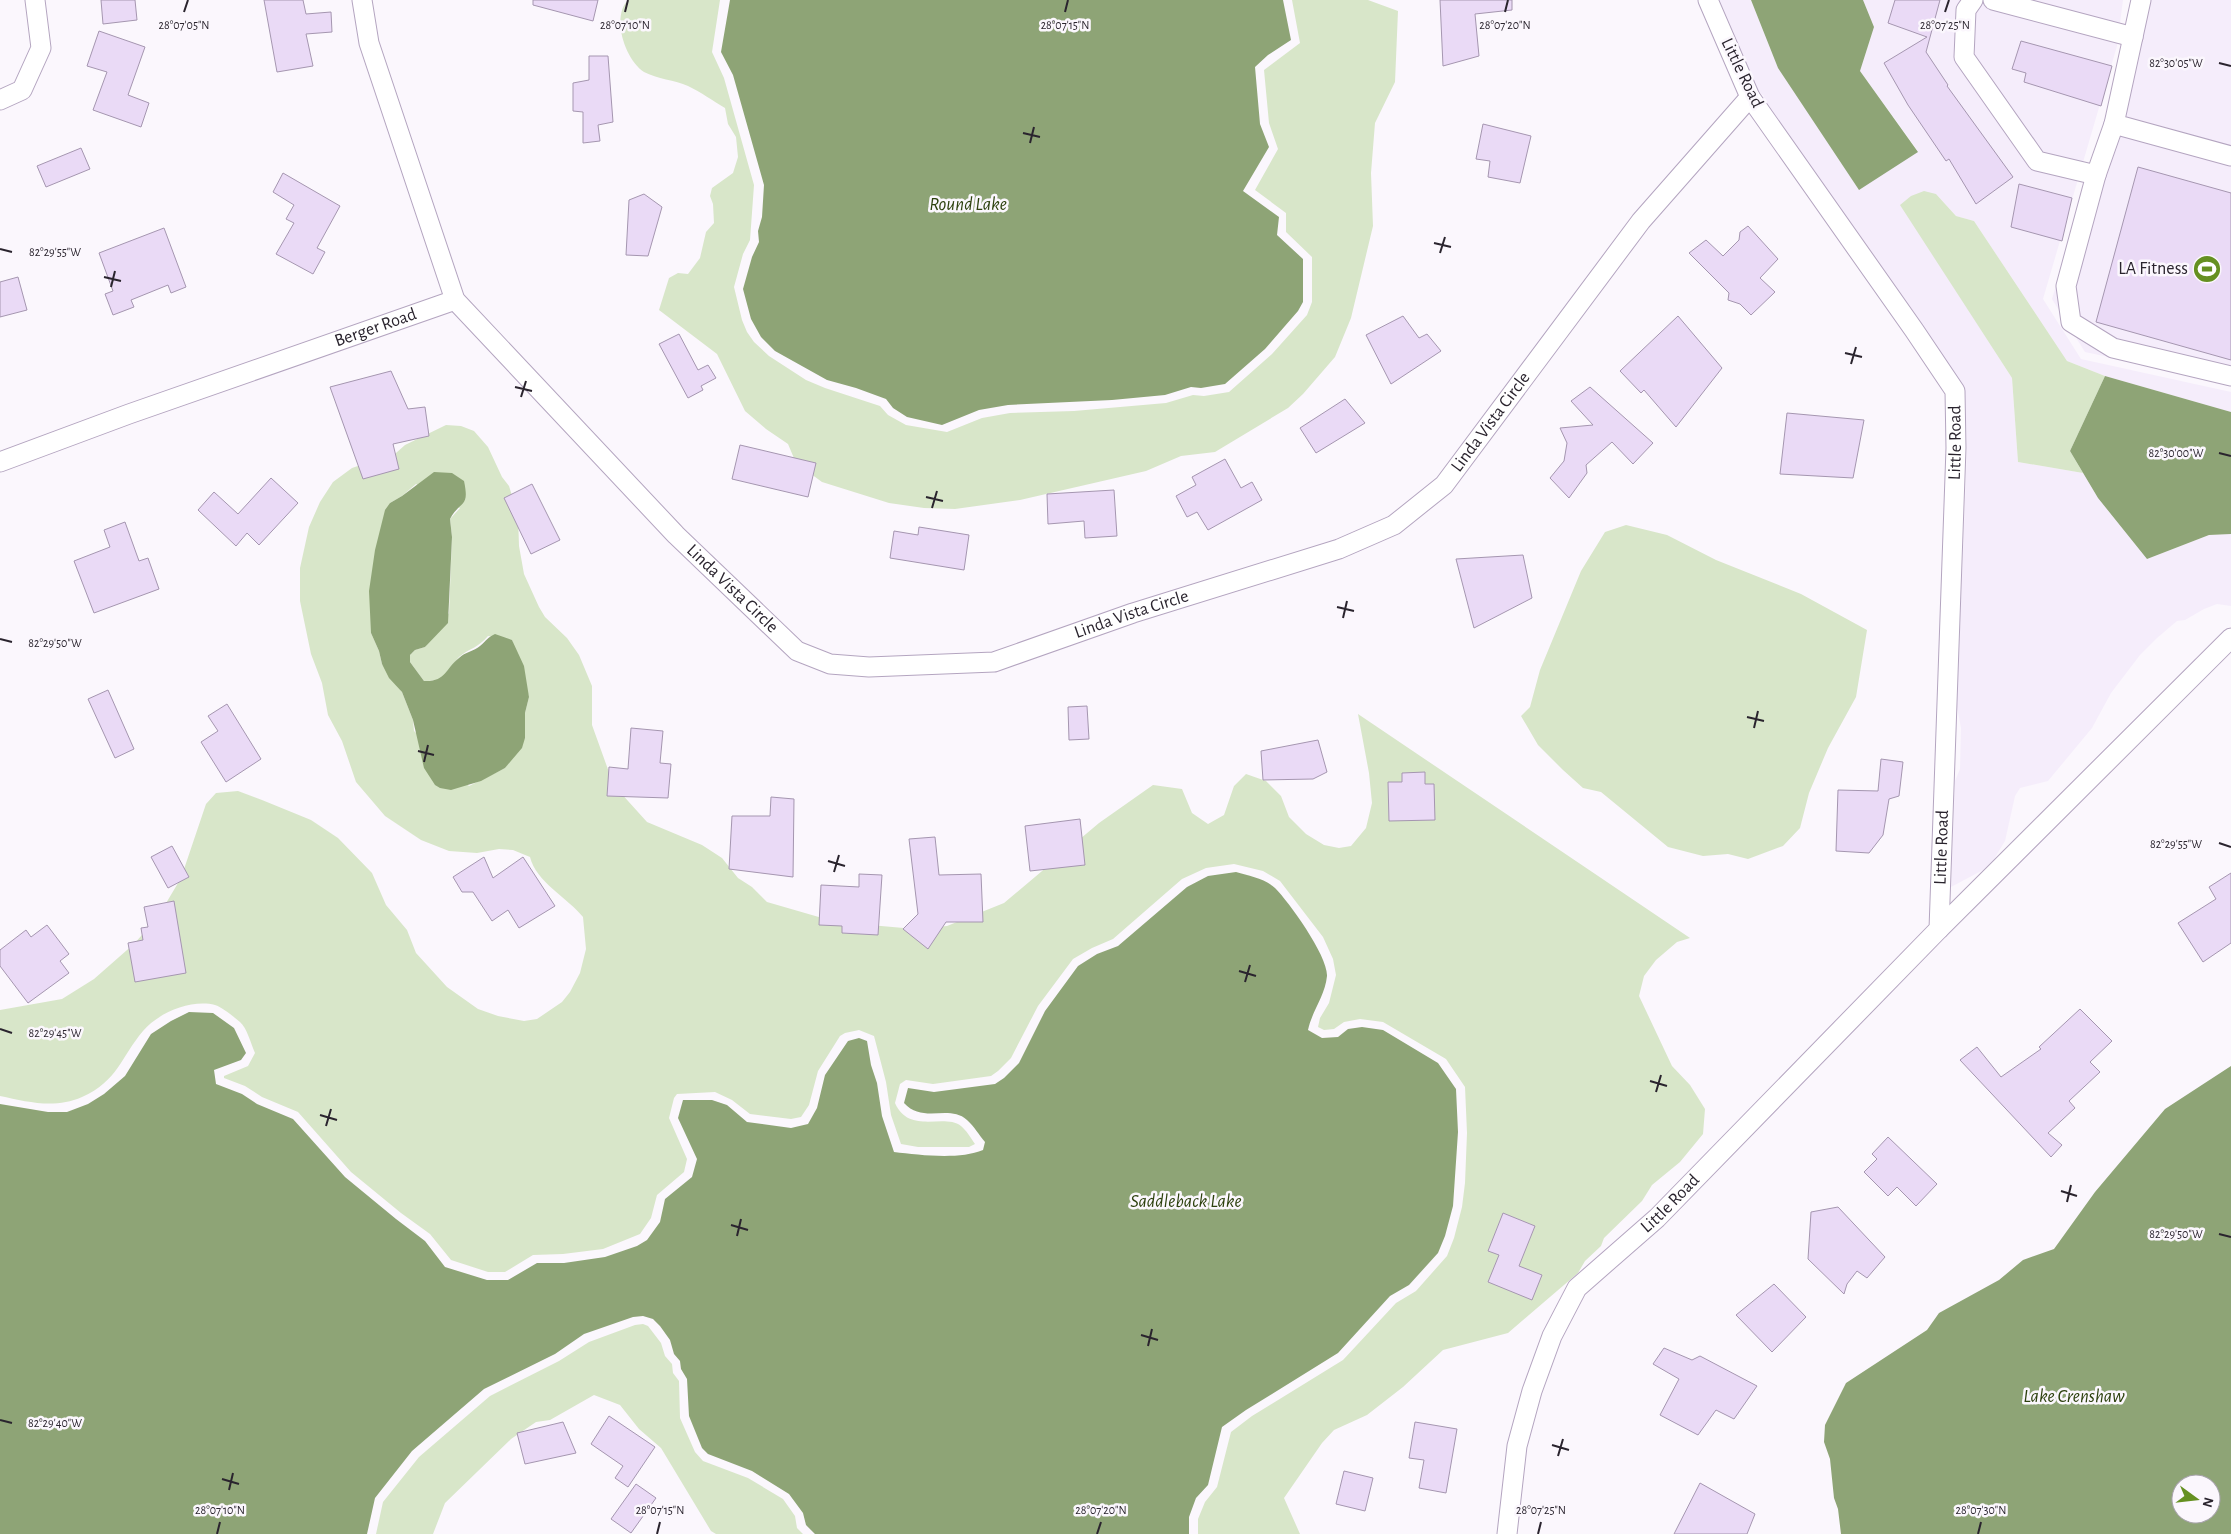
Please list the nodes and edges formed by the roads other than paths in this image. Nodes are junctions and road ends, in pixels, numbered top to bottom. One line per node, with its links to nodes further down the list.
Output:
1 (35, 0): 9 (street)
2 (362, 0): 13 (street)
3 (1708, 0): 8 (street, Little Road)
4 (1973, 0): 12 (street)
5 (1993, 0): 7 (street)
6 (2141, 0): 7 (street)
7 (2133, 37): 10 (street)
8 (1750, 97): 13 (street, Linda Vista Circle); 17 (street, Little Road)
9 (0, 100)
10 (2114, 124): 11 (street); 12 (street)
11 (2231, 156)
12 (2096, 175): 14 (street)
13 (455, 300): 15 (street, Berger Road)
14 (2231, 376)
15 (0, 462)
16 (2231, 638): 17 (street, Little Road)
17 (1939, 929): 18 (street, Little Road)
18 (1507, 1534)

